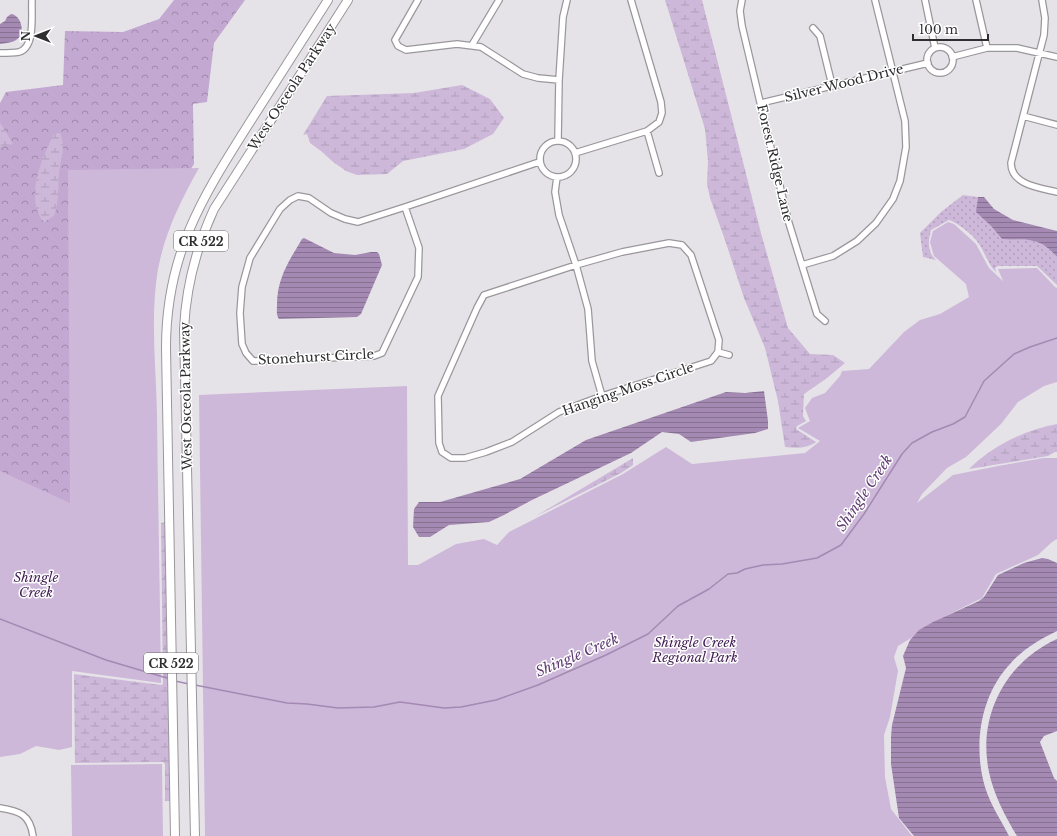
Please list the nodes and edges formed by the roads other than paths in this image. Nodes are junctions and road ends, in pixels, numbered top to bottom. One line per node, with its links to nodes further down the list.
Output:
1 (32, 0): 18 (street)
2 (328, 0): 44 (main road, West Osceola Parkway / CR 522)
3 (348, 0): 45 (main road, West Osceola Parkway / CR 522)
4 (418, 0): 14 (street)
5 (499, 0): 14 (street)
6 (567, 0): 23 (street)
7 (631, 0): 28 (street)
8 (742, 0): 25 (street, Forest Ridge Lane)
9 (875, 0): 22 (street)
10 (925, 0): 15 (street)
11 (976, 0): 16 (street)
12 (1042, 0): 17 (street)
13 (813, 28): 24 (street)
14 (472, 45): 23 (street)
15 (935, 48): 19 (street); 21 (street)
16 (987, 48): 17 (street); 19 (street)
17 (1040, 52): 20 (street); 26 (street)
18 (0, 53)
19 (952, 57): 21 (street)
20 (1057, 57)
21 (928, 63): 22 (street, Silver Wood Drive)
22 (892, 71): 24 (street, Silver Wood Drive); 37 (street)
23 (559, 80): 29 (street)
24 (832, 86): 25 (street, Silver Wood Drive)
25 (761, 103): 37 (street, Forest Ridge Lane)
26 (1023, 116): 27 (street); 34 (street)
27 (1057, 125)
28 (647, 131): 30 (street); 32 (street)
29 (558, 140): 30 (street); 31 (street)
30 (575, 153): 33 (street)
31 (539, 162): 33 (street); 35 (street, Stonehurst Circle)
32 (659, 173)
33 (557, 177): 36 (street)
34 (1057, 192)
35 (405, 208): 35 (street, Stonehurst Circle)
36 (576, 265): 39 (street, Hanging Moss Circle); 41 (street); 41 (street, Hanging Moss Circle)
37 (802, 265): 38 (street, Forest Ridge Lane)
38 (825, 321)
39 (718, 352): 40 (street); 41 (street, Hanging Moss Circle)
40 (729, 355)
41 (602, 396)
42 (0, 808): 43 (street)
43 (33, 836)
44 (175, 836)
45 (195, 836)

